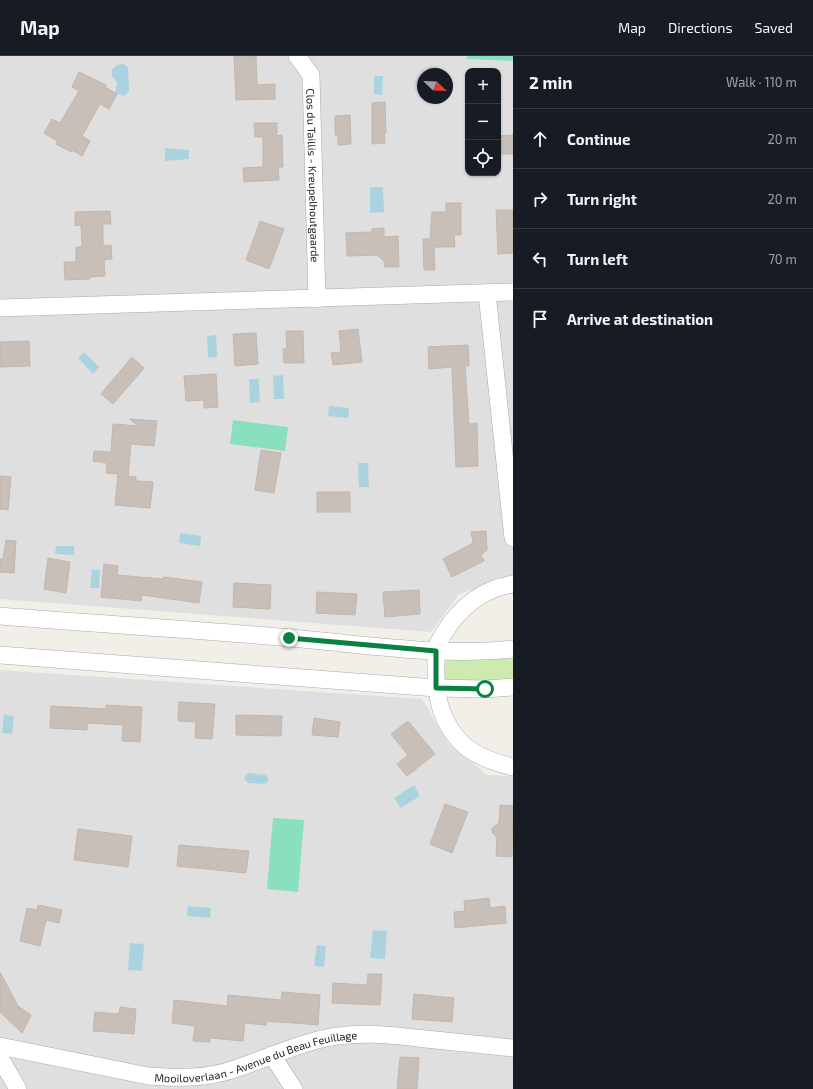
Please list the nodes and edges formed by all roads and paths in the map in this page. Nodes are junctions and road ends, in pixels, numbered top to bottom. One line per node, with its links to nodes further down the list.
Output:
1 (297, 56): 4 (street, Clos du Taillis - Kreupelhoutgaarde)
2 (513, 292): 3 (street)
3 (487, 293): 4 (street); 6 (street)
4 (317, 299): 5 (street)
5 (0, 308)
6 (513, 538)
7 (513, 584): 10 (street)
8 (0, 616): 10 (street)
9 (513, 649): 10 (street)
10 (436, 651): 12 (street)
11 (0, 655): 12 (street)
12 (436, 688): 13 (street); 14 (street)
13 (513, 688)
14 (513, 767)
15 (0, 1046): 17 (street, Mooiloverlaan - Avenue du Beau Feuillage)
16 (513, 1048): 17 (street, Mooiloverlaan - Avenue du Beau Feuillage)
17 (272, 1055): 20 (street)
18 (0, 1058): 19 (street)
19 (18, 1089)
20 (294, 1089)

